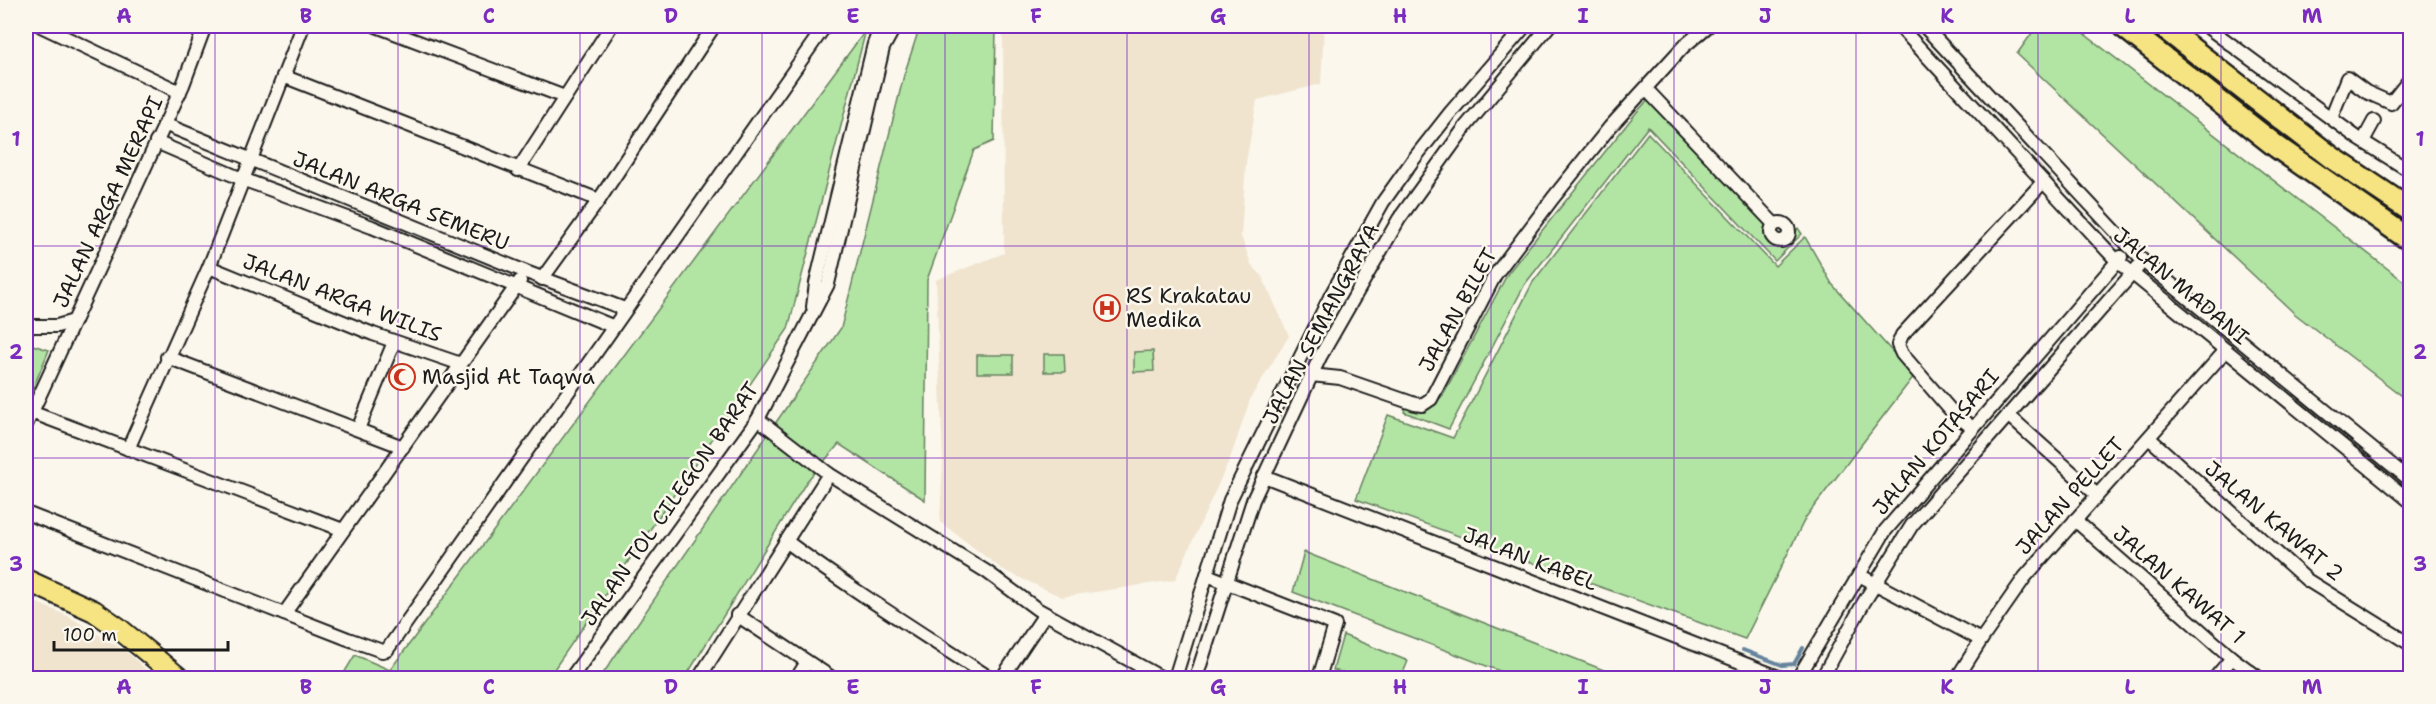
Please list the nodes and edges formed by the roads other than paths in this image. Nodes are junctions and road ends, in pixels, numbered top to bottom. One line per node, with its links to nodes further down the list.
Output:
1 (41, 26): 21 (street)
2 (205, 26): 21 (street, JALAN ARGA MERAPI)
3 (303, 26): 18 (street)
4 (376, 26): 22 (street)
5 (610, 26): 22 (street)
6 (714, 26): 35 (street)
7 (825, 26): 47 (street)
8 (881, 26): 48 (street)
9 (895, 26): 48 (street, JALAN TOL CILEGON BARAT)
10 (1525, 26): 23 (street, JALAN SEMANGRAYA)
11 (1549, 26): 27 (street, JALAN SEMANGRAYA)
12 (1708, 26): 20 (street, JALAN BILET)
13 (1899, 26): 34 (street, JALAN MADANI)
14 (1924, 26): 39 (street, JALAN MADANI)
15 (2123, 26): 38 (highway)
16 (2162, 26): 36 (highway)
17 (2211, 27): 24 (street)
18 (283, 76): 30 (street); 31 (street)
19 (2410, 79): 24 (street)
20 (1646, 89): 37 (street); 58 (street, JALAN BILET)
21 (180, 92): 26 (street, JALAN ARGA MERAPI)
22 (565, 97): 31 (street)
23 (1450, 113): 27 (street); 77 (street, JALAN SEMANGRAYA)
24 (2331, 118): 28 (street)
25 (2374, 121): 28 (street)
26 (164, 124): 29 (street, JALAN ARGA MERAPI); 30 (street, JALAN ARGA SEMERU)
27 (1466, 126): 55 (street, JALAN SEMANGRAYA)
28 (2363, 141): 32 (street)
29 (156, 142): 33 (street, JALAN ARGA SEMERU); 49 (street, JALAN ARGA MERAPI)
30 (250, 160): 33 (street); 43 (street, JALAN ARGA SEMERU)
31 (518, 170): 35 (street)
32 (2410, 171)
33 (242, 179): 42 (street); 46 (street, JALAN ARGA SEMERU)
34 (2043, 182): 40 (street, JALAN MADANI); 63 (street)
35 (599, 200): 45 (street)
36 (2410, 210)
37 (1774, 224)
38 (2410, 240)
39 (2128, 248): 40 (street, JALAN KOTASARI); 41 (street, JALAN MADANI)
40 (2116, 261): 44 (street, JALAN MADANI); 63 (street, JALAN KOTASARI)
41 (2143, 261): 44 (street, JALAN KOTASARI); 70 (street, JALAN MADANI)
42 (209, 267): 52 (street, JALAN ARGA WILIS); 54 (street)
43 (526, 272): 45 (street, JALAN ARGA SEMERU); 46 (street)
44 (2133, 273): 53 (street, JALAN MADANI); 60 (street, JALAN KOTASARI)
45 (542, 279): 47 (street, JALAN ARGA SEMERU)
46 (517, 286): 51 (street, JALAN ARGA SEMERU); 56 (street)
47 (625, 309): 51 (street)
48 (812, 317): 61 (street, JALAN TOL CILEGON BARAT)
49 (74, 321): 50 (street); 59 (street, JALAN ARGA MERAPI)
50 (26, 326)
51 (612, 326): 82 (street)
52 (394, 342): 56 (street, JALAN ARGA WILIS); 64 (street)
53 (2226, 350): 65 (street, JALAN PELLET); 72 (street, JALAN MADANI)
54 (167, 357): 64 (street); 67 (street)
55 (1320, 357): 57 (street, JALAN SEMANGRAYA); 58 (street)
56 (461, 363): 66 (street)
57 (1311, 375): 58 (street, JALAN BILET); 69 (street, JALAN SEMANGRAYA)
58 (1340, 378)
59 (31, 412): 62 (street, JALAN ARGA MERAPI); 67 (street)
60 (2008, 415): 71 (street); 81 (street, JALAN KOTASARI)
61 (758, 419): 68 (street); 91 (street, JALAN TOL CILEGON BARAT)
62 (26, 425)
63 (1973, 428): 78 (street, JALAN KOTASARI)
64 (358, 429): 66 (street)
65 (2149, 438): 71 (street, JALAN PELLET); 86 (street, JALAN KAWAT 2)
66 (403, 447): 75 (street)
67 (128, 448): 75 (street)
68 (829, 474): 76 (street); 83 (street)
69 (1264, 476): 80 (street, JALAN SEMANGRAYA); 89 (street, JALAN KABEL)
70 (2410, 480)
71 (2097, 495): 74 (street, JALAN PELLET)
72 (2410, 501)
73 (26, 513): 82 (street)
74 (2075, 520): 85 (street, JALAN PELLET); 87 (street, JALAN KAWAT 1)
75 (343, 530): 82 (street)
76 (786, 541): 84 (street); 95 (street)
77 (1207, 575): 80 (street); 98 (street, JALAN SEMANGRAYA)
78 (1859, 575): 81 (street); 101 (street, JALAN KOTASARI)
79 (26, 580): 90 (highway)
80 (1227, 582): 99 (street, JALAN SEMANGRAYA); 100 (street)
81 (1875, 584): 85 (street); 102 (street, JALAN KOTASARI)
82 (284, 614)
83 (1045, 614): 96 (street); 97 (street)
84 (737, 615): 88 (street); 92 (street)
85 (1981, 640): 103 (street, JALAN PELLET)
86 (2410, 644)
87 (2232, 658): 104 (street); 105 (street, JALAN KAWAT 1)
88 (807, 662): 93 (street); 94 (street)
89 (1777, 676)
90 (179, 678)
91 (571, 678)
92 (699, 678)
93 (797, 678)
94 (832, 678)
95 (990, 678)
96 (1002, 678)
97 (1162, 678)
98 (1175, 678)
99 (1196, 678)
100 (1319, 678)
101 (1798, 678)
102 (1822, 678)
103 (1957, 678)
104 (2215, 678)
105 (2259, 678)

